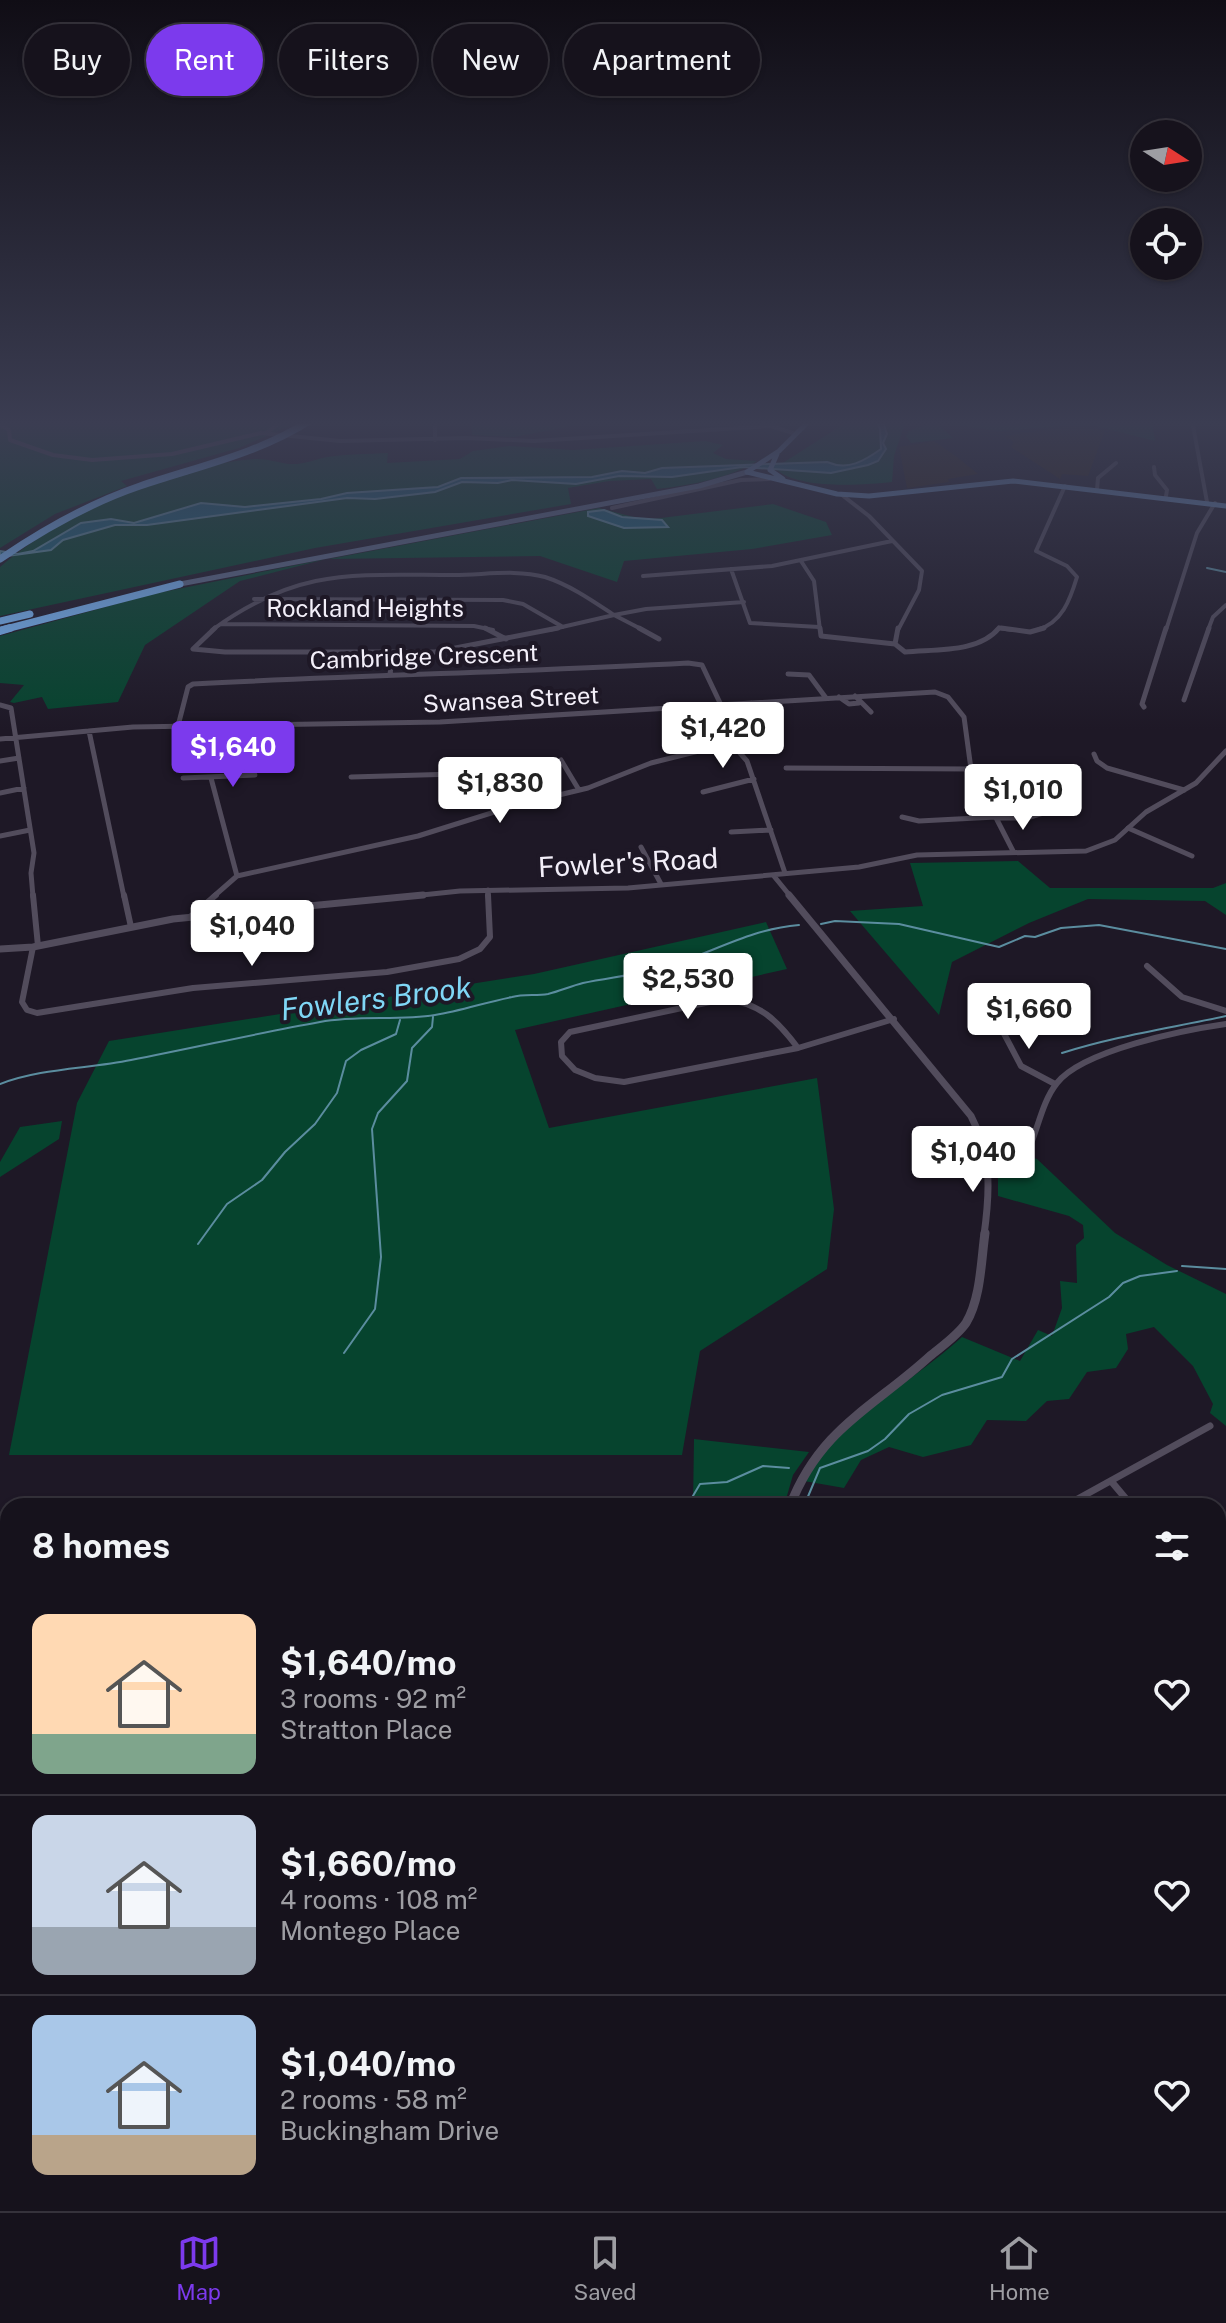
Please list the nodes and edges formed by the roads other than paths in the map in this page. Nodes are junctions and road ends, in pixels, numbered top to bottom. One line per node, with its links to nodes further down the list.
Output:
1 (57, 523): 7 (highway)
2 (488, 523): 11 (main road)
3 (876, 523): 6 (street)
4 (1048, 523): 23 (street)
5 (1202, 523): 37 (street)
6 (892, 541): 8 (street); 23 (street)
7 (0, 559)
8 (801, 561): 9 (street); 19 (street)
9 (731, 569): 10 (street); 13 (street)
10 (643, 576)
11 (180, 584): 16 (highway); 20 (highway)
12 (254, 599): 15 (street); 17 (street); 18 (street)
13 (744, 602): 15 (street); 19 (street)
14 (1226, 605): 32 (street)
15 (614, 616): 18 (street); 22 (street)
16 (0, 621)
17 (220, 624): 21 (street, Rockland Heights); 24 (street)
18 (563, 627): 21 (street)
19 (819, 627): 23 (street)
20 (0, 631)
21 (506, 639): 24 (street)
22 (659, 639)
23 (895, 644)
24 (393, 653): 27 (street)
25 (712, 662): 26 (street, Cambridge Crescent)
26 (702, 665): 27 (street, Cambridge Crescent); 36 (street)
27 (390, 674): 39 (street, Cambridge Crescent)
28 (788, 674): 31 (street)
29 (855, 696): 30 (street, Swansea Street); 34 (street); 50 (street, Swansea Street)
30 (839, 697): 31 (street, Swansea Street); 34 (street)
31 (826, 698): 33 (street, Swansea Street)
32 (1184, 700)
33 (751, 703): 36 (street, Swansea Street); 43 (street)
34 (859, 703): 38 (street)
35 (0, 705): 42 (street)
36 (721, 705): 39 (street, Swansea Street)
37 (1144, 707)
38 (871, 712)
39 (178, 726): 40 (street, Swansea Street)
40 (89, 731): 42 (street, Swansea Street); 80 (street)
41 (0, 739): 42 (street, Swansea Street)
42 (17, 739): 46 (street)
43 (731, 743): 56 (street); 58 (street)
44 (1226, 751): 59 (street, Fowler's Road)
45 (1094, 754): 59 (street)
46 (19, 758): 48 (street); 57 (street)
47 (561, 760): 58 (street)
48 (0, 761)
49 (786, 768): 50 (street)
50 (972, 772): 52 (street); 65 (street, Swansea Street)
51 (255, 775): 55 (street)
52 (1033, 776)
53 (351, 777): 62 (street)
54 (183, 778): 55 (street)
55 (211, 778): 76 (street)
56 (754, 779): 60 (street); 68 (street)
57 (24, 788): 61 (street); 67 (street)
58 (579, 790): 62 (street)
59 (1184, 790): 66 (street, Fowler's Road)
60 (703, 792)
61 (0, 793)
62 (501, 810): 76 (street)
63 (1043, 813): 65 (street)
64 (902, 817): 65 (street)
65 (996, 817): 72 (street, Swansea Street)
66 (1128, 828): 72 (street, Fowler's Road); 73 (street)
67 (30, 830): 70 (street); 81 (street)
68 (771, 830): 69 (street); 74 (street)
69 (731, 832)
70 (0, 836)
71 (641, 847): 77 (street)
72 (1013, 851): 74 (street, Fowler's Road)
73 (1192, 856)
74 (785, 873): 75 (street, Fowler's Road)
75 (773, 875): 77 (street, Fowler's Road); 85 (street)
76 (237, 876): 79 (street)
77 (661, 884): 78 (street, Fowler's Road)
78 (488, 890): 79 (street, Fowler's Road); 81 (street)
79 (190, 917): 80 (street, Fowler's Road)
80 (131, 927): 81 (street, Fowler's Road)
81 (36, 946): 82 (street, Fowler's Road)
82 (0, 949)
83 (1147, 966): 84 (street)
84 (1226, 1011)
85 (894, 1019): 88 (street); 90 (street)
86 (1226, 1024): 89 (street)
87 (1000, 1026): 89 (street)
88 (798, 1048): 88 (street)
89 (1055, 1084): 90 (street)
90 (988, 1155): 93 (street)
91 (1210, 1426): 92 (street)
92 (1111, 1481): 94 (street); 95 (street)
93 (793, 1498)
94 (1080, 1498)
95 (1125, 1498)

